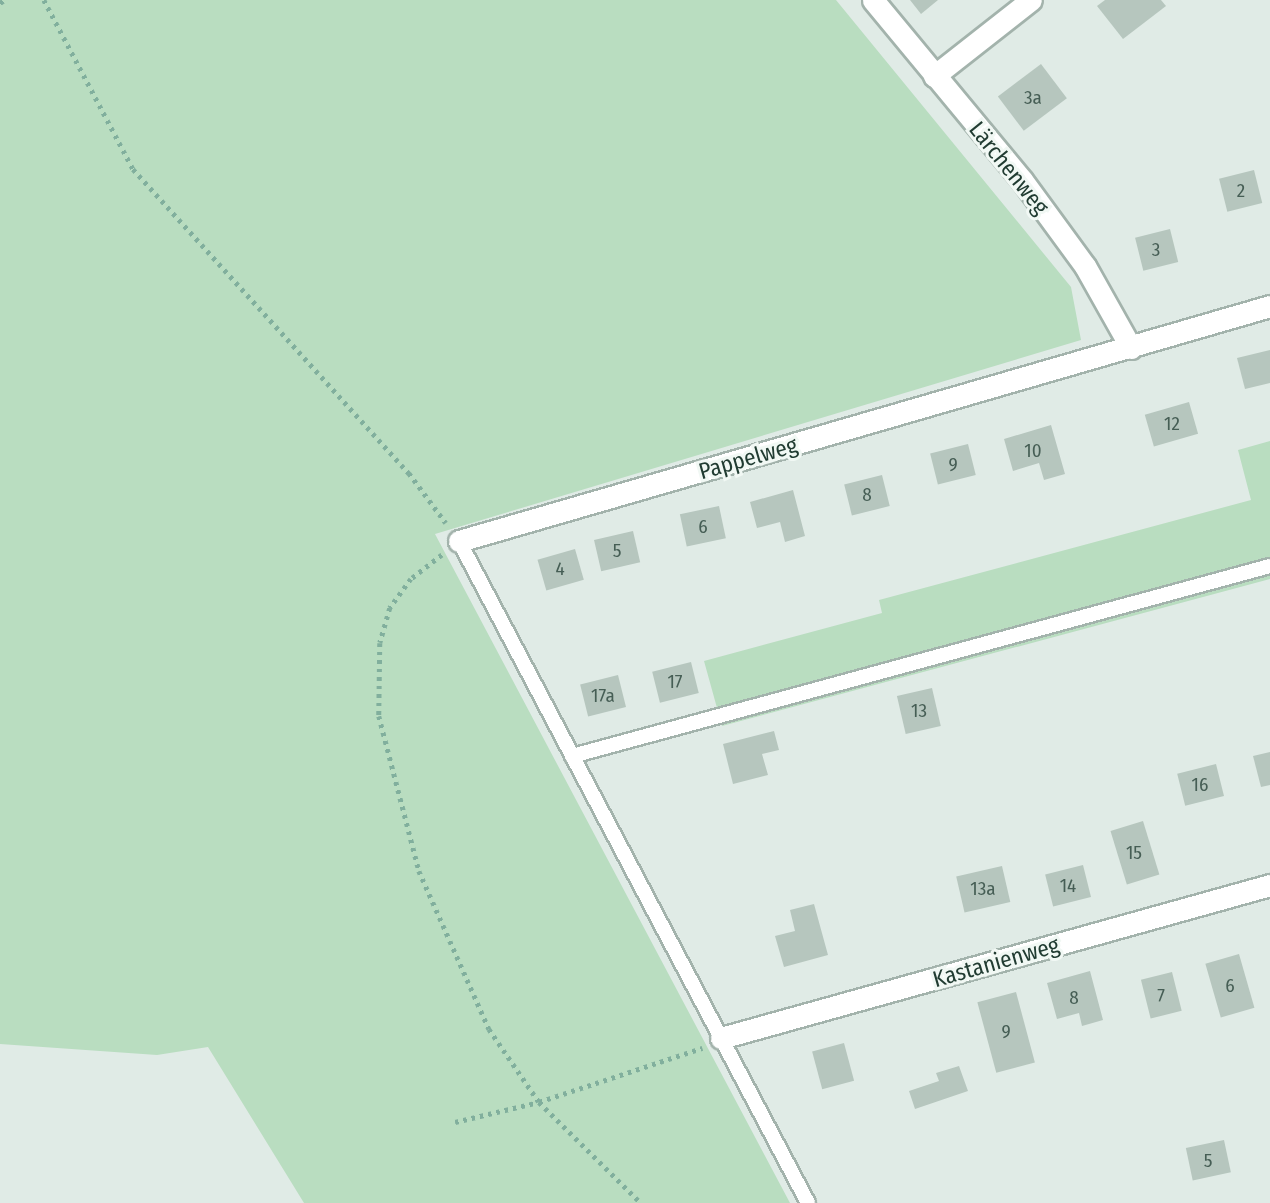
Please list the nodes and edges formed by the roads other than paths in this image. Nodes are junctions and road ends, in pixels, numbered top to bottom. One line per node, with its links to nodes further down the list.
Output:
1 (873, 0): 3 (street, Lärchenweg)
2 (1031, 0): 3 (street)
3 (934, 76): 5 (street, Lärchenweg)
4 (1270, 306): 5 (street, Pappelweg)
5 (1130, 348): 6 (street, Pappelweg)
6 (459, 541): 8 (lane)
7 (1270, 566): 8 (lane)
8 (572, 756): 10 (lane)
9 (1270, 885): 10 (street, Kastanienweg)
10 (722, 1039): 11 (lane)
11 (808, 1203)

